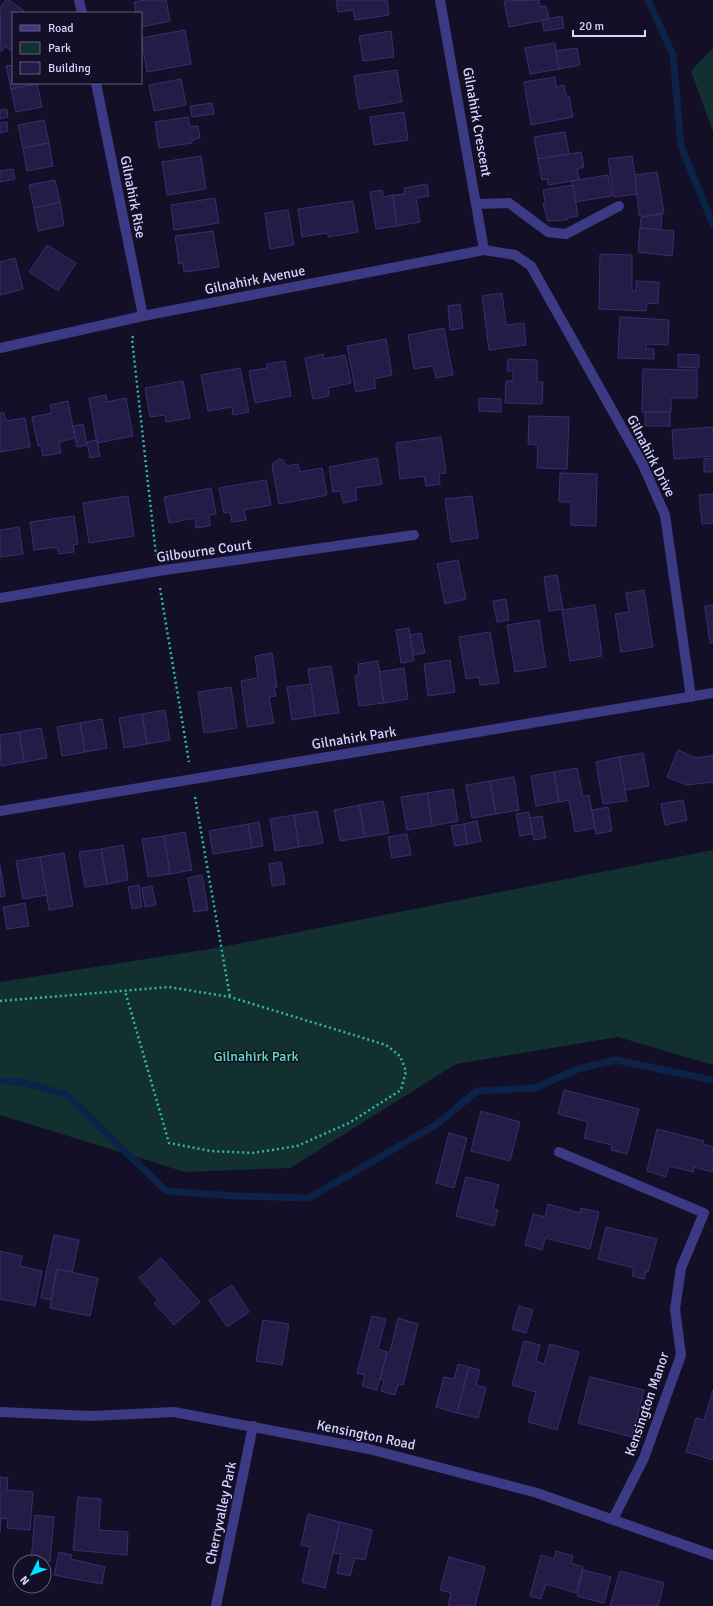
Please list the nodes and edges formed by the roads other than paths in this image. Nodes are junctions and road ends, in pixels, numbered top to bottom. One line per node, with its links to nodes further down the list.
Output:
1 (80, 0): 3 (street)
2 (440, 0): 5 (street, Gilnahirk Crescent)
3 (82, 12)
4 (96, 84): 9 (street, Gilnahirk Rise)
5 (477, 204): 6 (street); 7 (street, Gilnahirk Crescent)
6 (619, 206)
7 (484, 250): 8 (street, Gilnahirk Avenue); 9 (street, Gilnahirk Avenue)
8 (515, 255): 14 (street, Gilnahirk Drive)
9 (143, 316): 10 (street, Gilnahirk Avenue)
10 (0, 348)
11 (414, 535): 12 (street, Gilbourne Court)
12 (0, 598)
13 (713, 693): 14 (street, Gilnahirk Park)
14 (691, 697): 15 (street, Gilnahirk Park)
15 (0, 810)
16 (559, 1152): 19 (street, Kensington Manor)
17 (0, 1412): 18 (street, Kensington Road)
18 (253, 1426): 19 (street, Kensington Road); 21 (street, Cherryvalley Park)
19 (614, 1519): 20 (street, Kensington Road)
20 (713, 1555)
21 (216, 1606)

